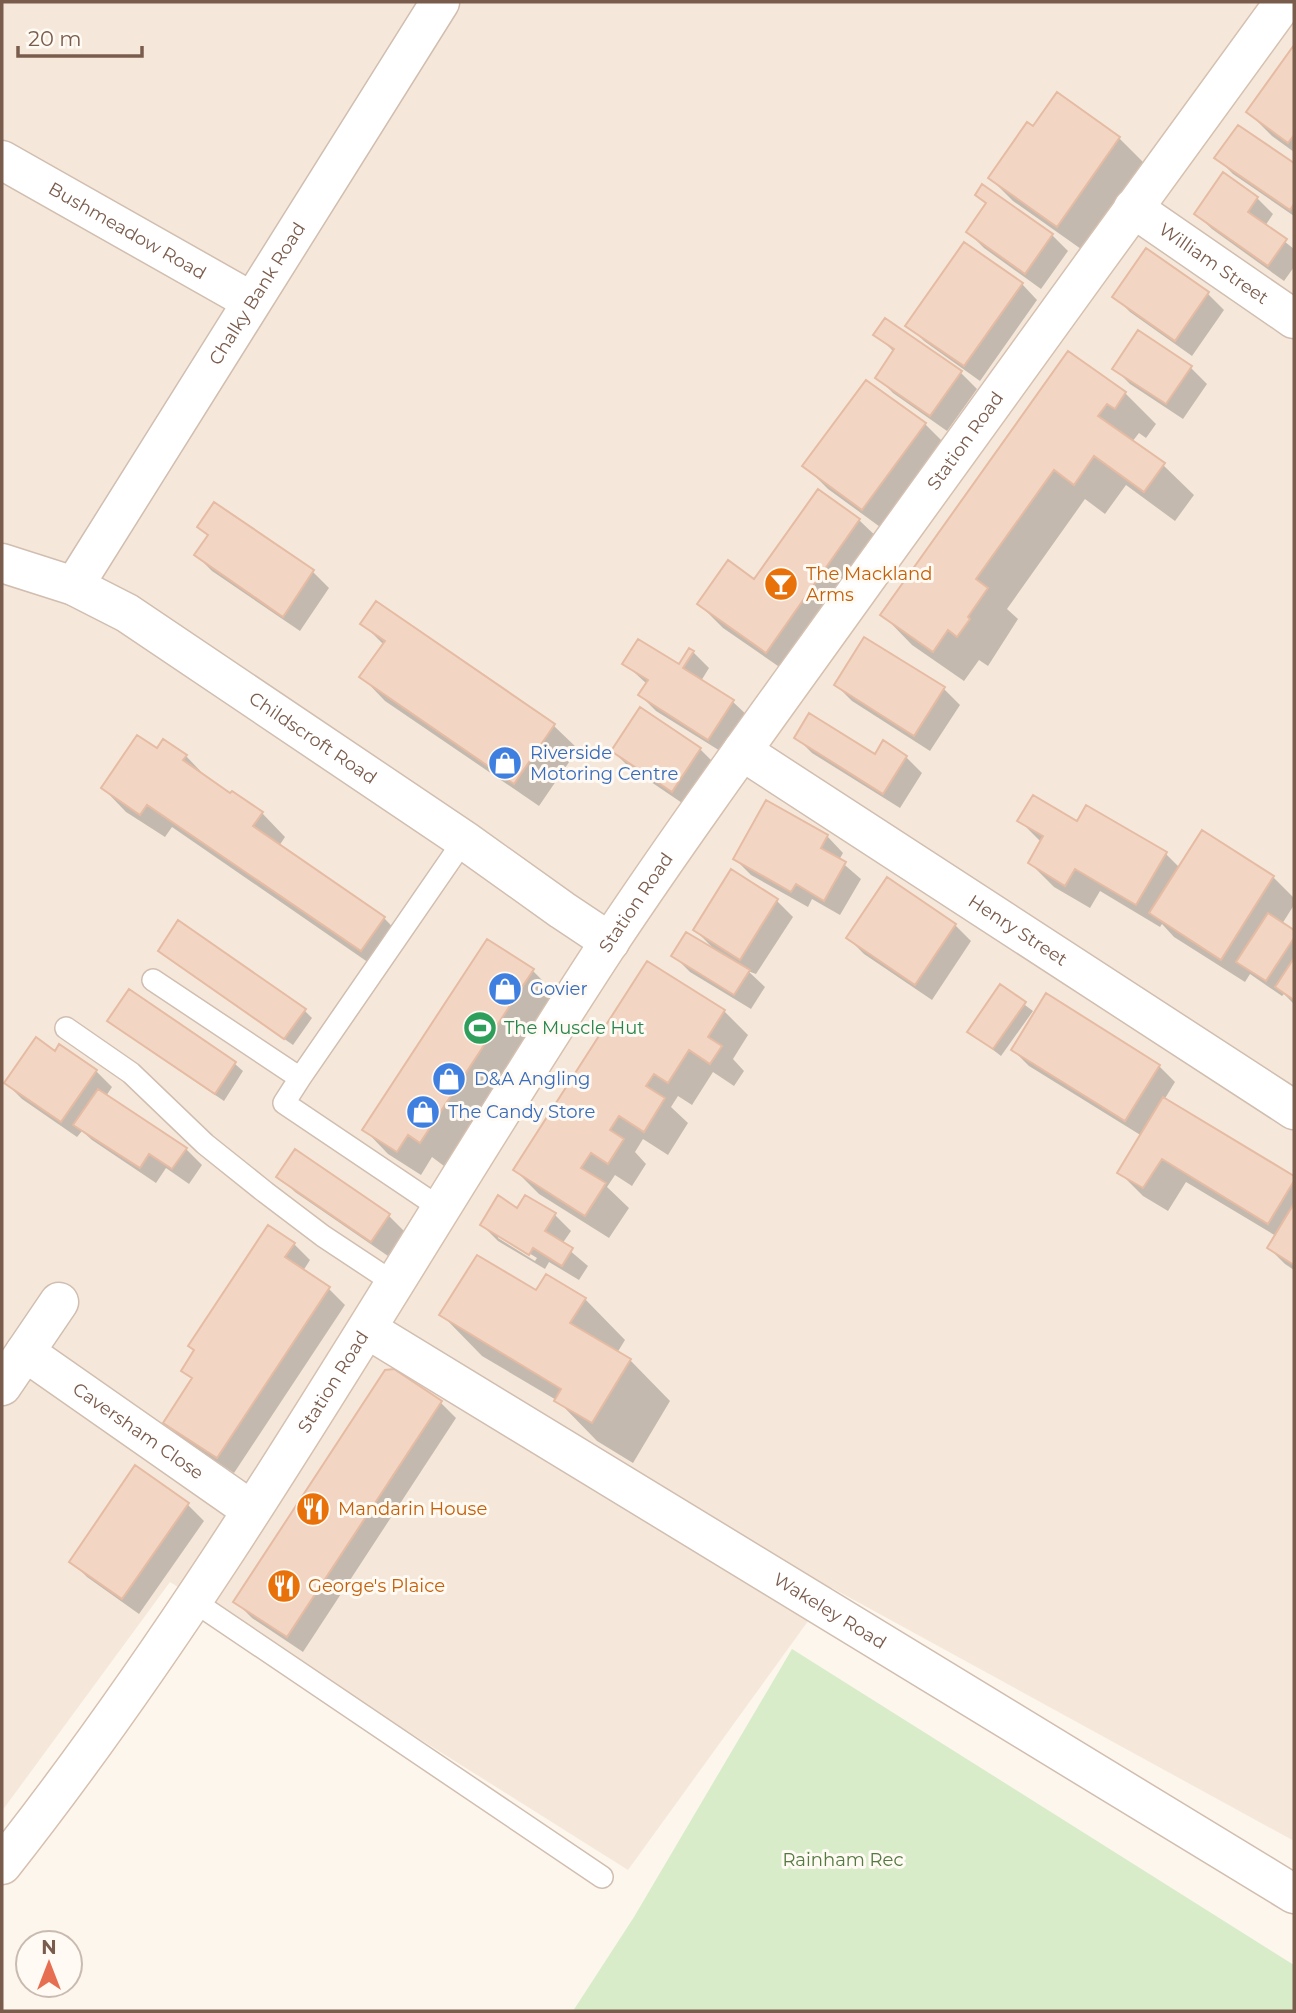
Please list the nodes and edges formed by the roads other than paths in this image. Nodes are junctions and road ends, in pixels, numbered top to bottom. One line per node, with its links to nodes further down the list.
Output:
1 (440, 2): 5 (street, Chalky Bank Road)
2 (1284, 2): 4 (street, Station Road)
3 (2, 160): 5 (street, Bushmeadow Road)
4 (1133, 208): 6 (street, William Street); 9 (street, Station Road)
5 (251, 301): 8 (street, Chalky Bank Road)
6 (1294, 319)
7 (2, 562): 8 (street, Childscroft Road)
8 (74, 586): 10 (street, Childscroft Road)
9 (742, 751): 11 (street, Station Road); 15 (street, Henry Street)
10 (464, 840): 11 (street, Childscroft Road); 14 (lane)
11 (610, 942): 16 (street, Station Road)
12 (153, 979): 14 (lane)
13 (66, 1028): 17 (lane)
14 (300, 1078): 16 (lane)
15 (1294, 1110)
16 (440, 1208): 17 (street, Station Road)
17 (394, 1283): 19 (street, Station Road)
18 (59, 1302): 20 (street)
19 (367, 1329): 22 (street, Station Road); 26 (street, Wakeley Road)
20 (25, 1352): 21 (street); 22 (street, Caversham Close)
21 (2, 1386)
22 (251, 1510): 23 (street, Station Road)
23 (192, 1600): 24 (street, Station Road); 25 (lane)
24 (2, 1865)
25 (602, 1877)
26 (1294, 1894)

